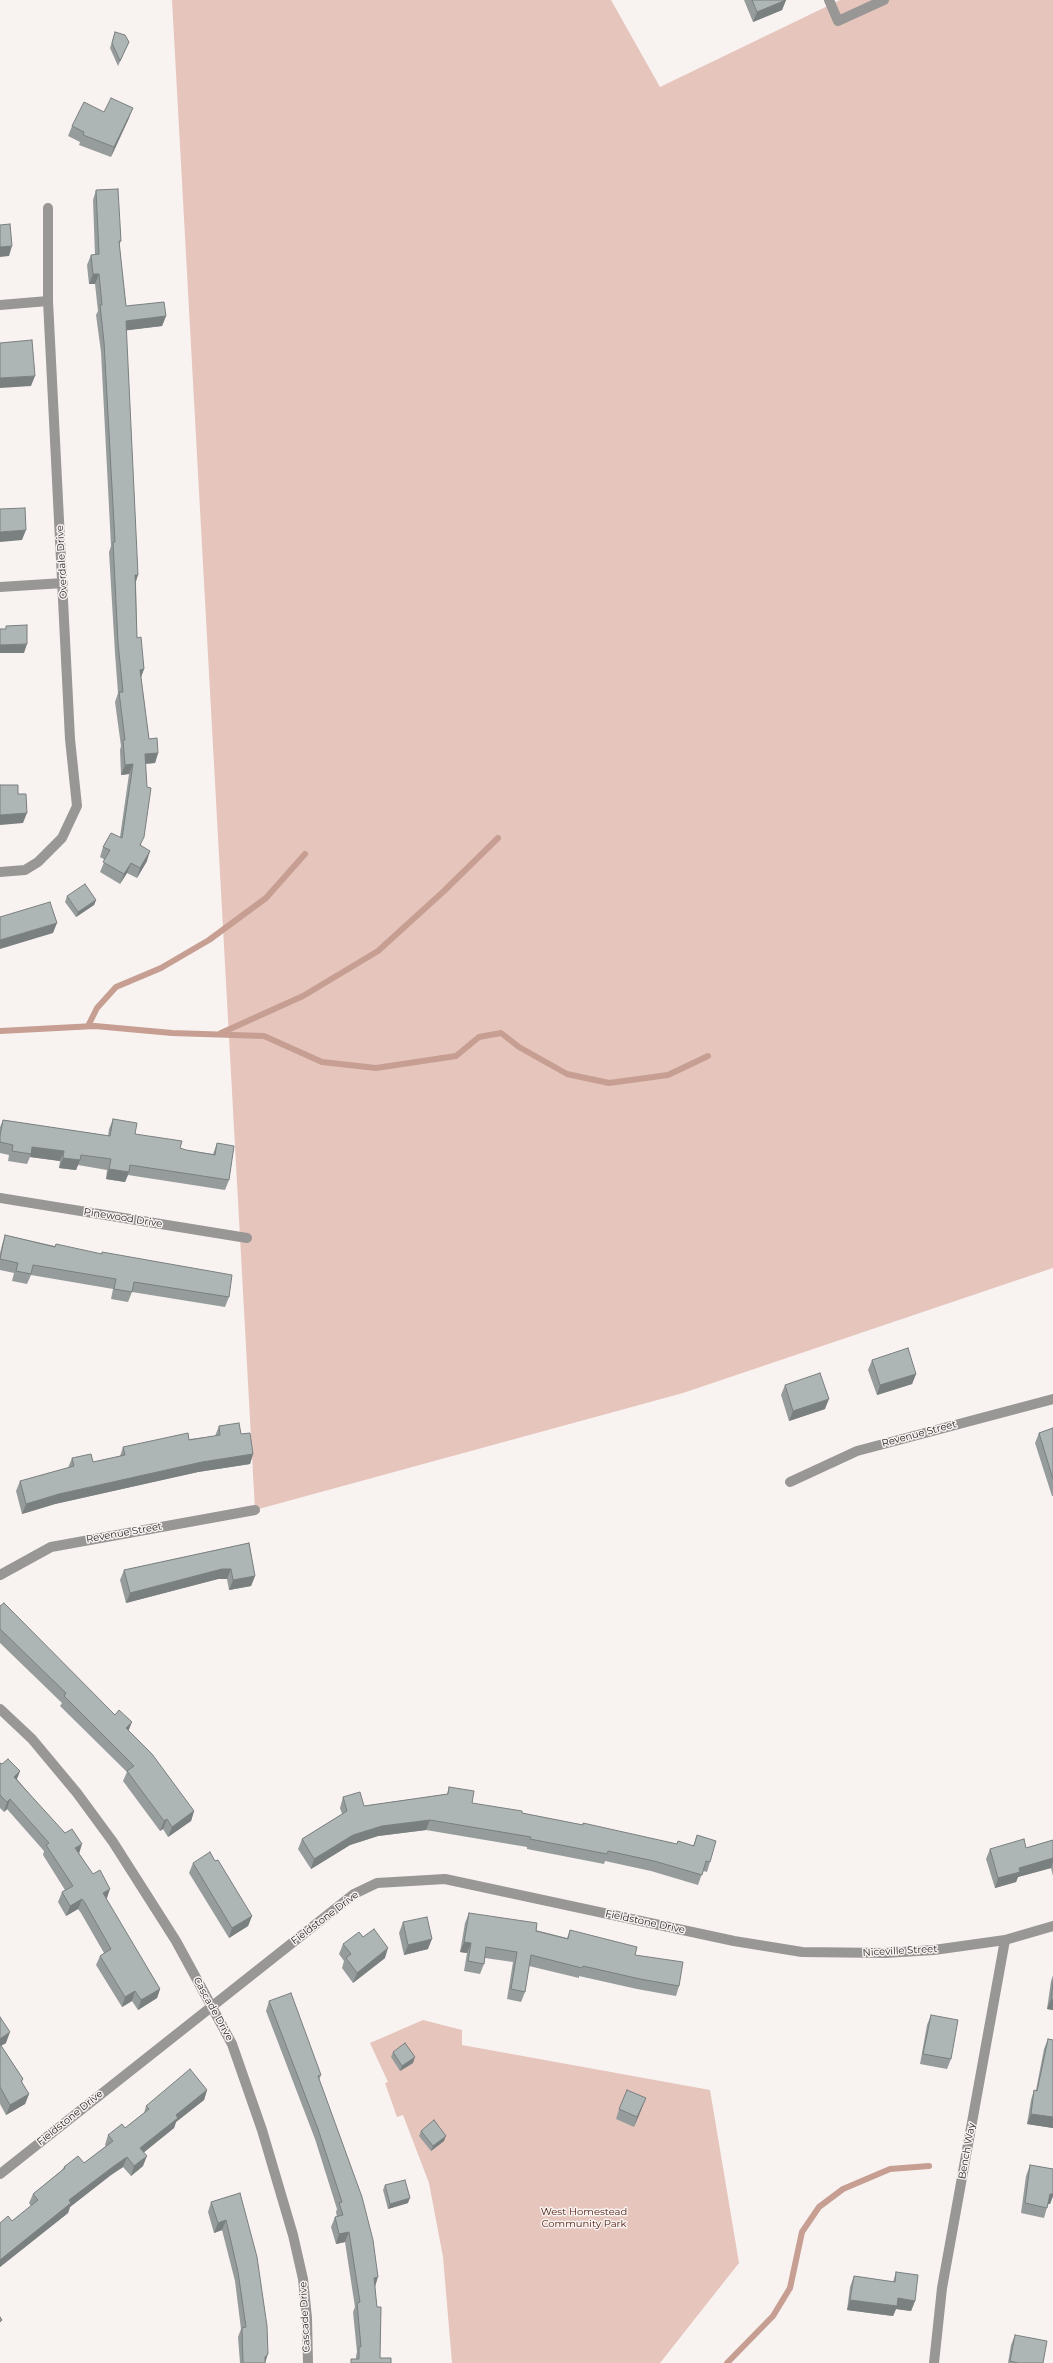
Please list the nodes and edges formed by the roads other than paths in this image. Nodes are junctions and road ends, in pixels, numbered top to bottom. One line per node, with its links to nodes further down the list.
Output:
1 (829, 0): 2 (street)
2 (884, 0)
3 (48, 208): 4 (street, Overdale Drive)
4 (48, 301): 5 (street); 6 (street, Overdale Drive)
5 (0, 304)
6 (63, 583): 7 (street); 8 (street, Overdale Drive)
7 (0, 587)
8 (0, 872)
9 (0, 1198): 10 (street, Pinewood Drive)
10 (247, 1238)
11 (1053, 1399): 12 (street, Revenue Street)
12 (790, 1482)
13 (255, 1510): 14 (street, Revenue Street)
14 (0, 1574)
15 (0, 1709): 19 (street, Cascade Drive)
16 (1053, 1926): 17 (street, Niceville Street)
17 (1004, 1940): 18 (street, Niceville Street); 22 (street, Bench Way)
18 (745, 1943): 19 (street, Fieldstone Drive)
19 (210, 2006): 20 (street, Fieldstone Drive); 21 (street, Cascade Drive)
20 (0, 2174)
21 (308, 2363)
22 (934, 2363)

